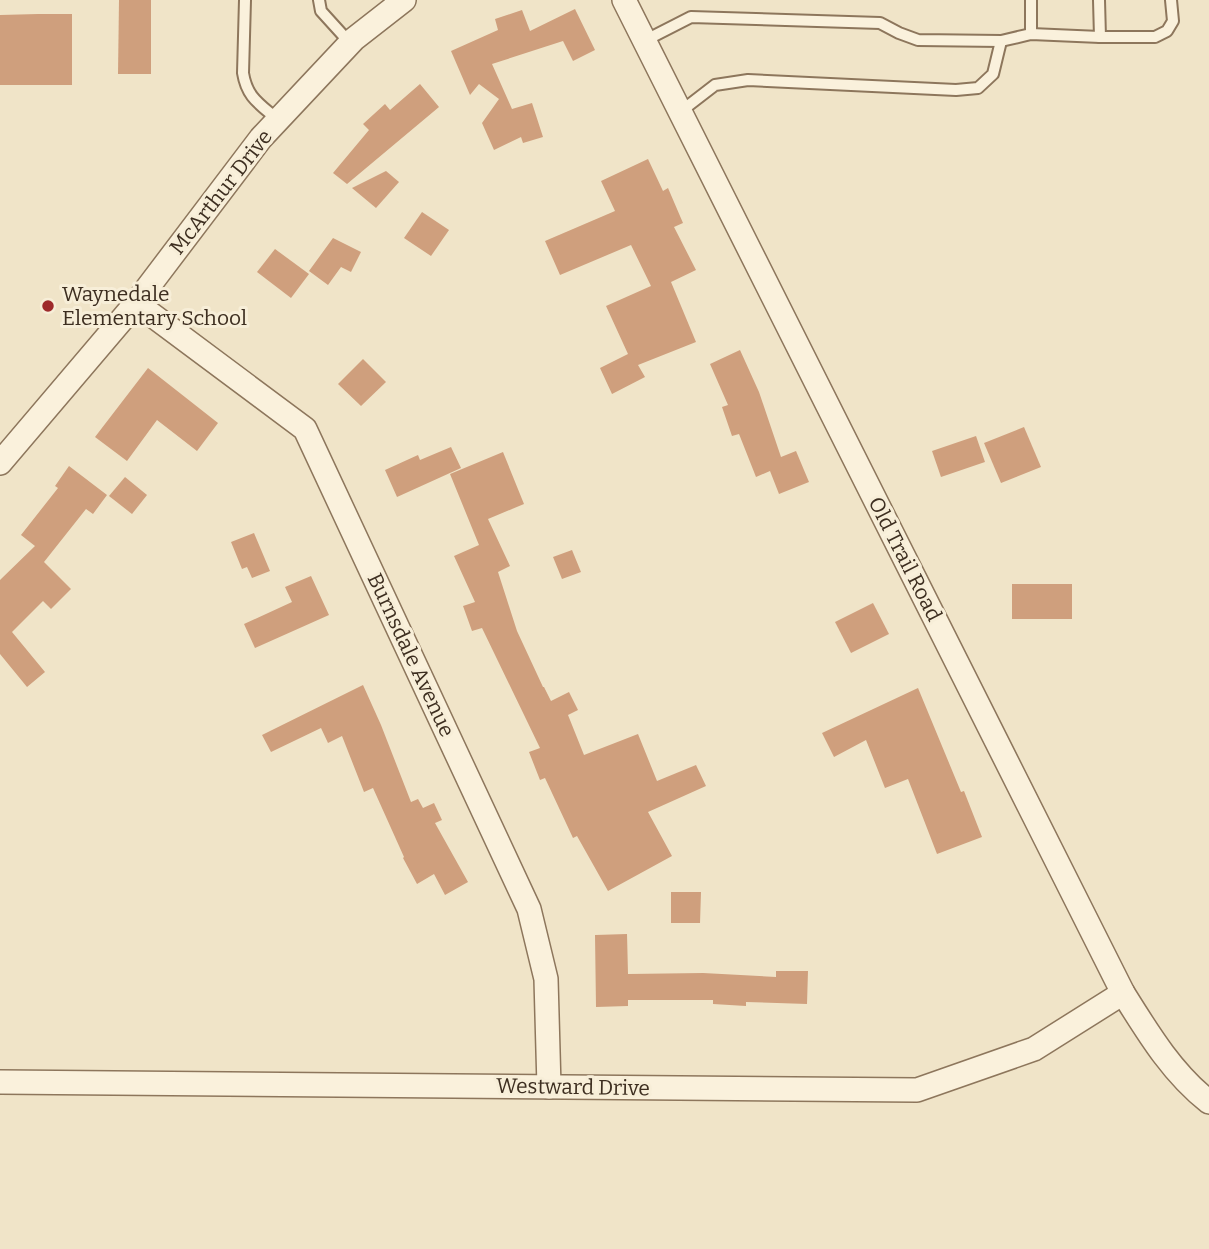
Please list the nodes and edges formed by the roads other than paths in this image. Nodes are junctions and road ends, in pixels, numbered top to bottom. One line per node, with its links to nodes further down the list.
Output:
1 (245, 0): 14 (lane)
2 (319, 0): 12 (lane)
3 (404, 0): 12 (street, McArthur Drive)
4 (624, 0): 10 (street, Old Trail Road)
5 (1031, 0): 8 (lane)
6 (1099, 0): 9 (lane)
7 (1171, 0): 9 (lane)
8 (1031, 34): 9 (lane); 11 (lane)
9 (1100, 37)
10 (644, 41): 11 (lane); 13 (street, Old Trail Road)
11 (1001, 41): 13 (lane)
12 (350, 43): 14 (street, McArthur Drive)
13 (680, 111): 17 (street, Old Trail Road)
14 (278, 120): 15 (street, McArthur Drive)
15 (136, 303): 16 (street, McArthur Drive); 19 (street, Burnsdale Avenue)
16 (0, 463)
17 (1123, 993): 19 (street, Westward Drive); 20 (street, Old Trail Road)
18 (0, 1082): 19 (street, Westward Drive)
19 (549, 1087)
20 (1209, 1102)

